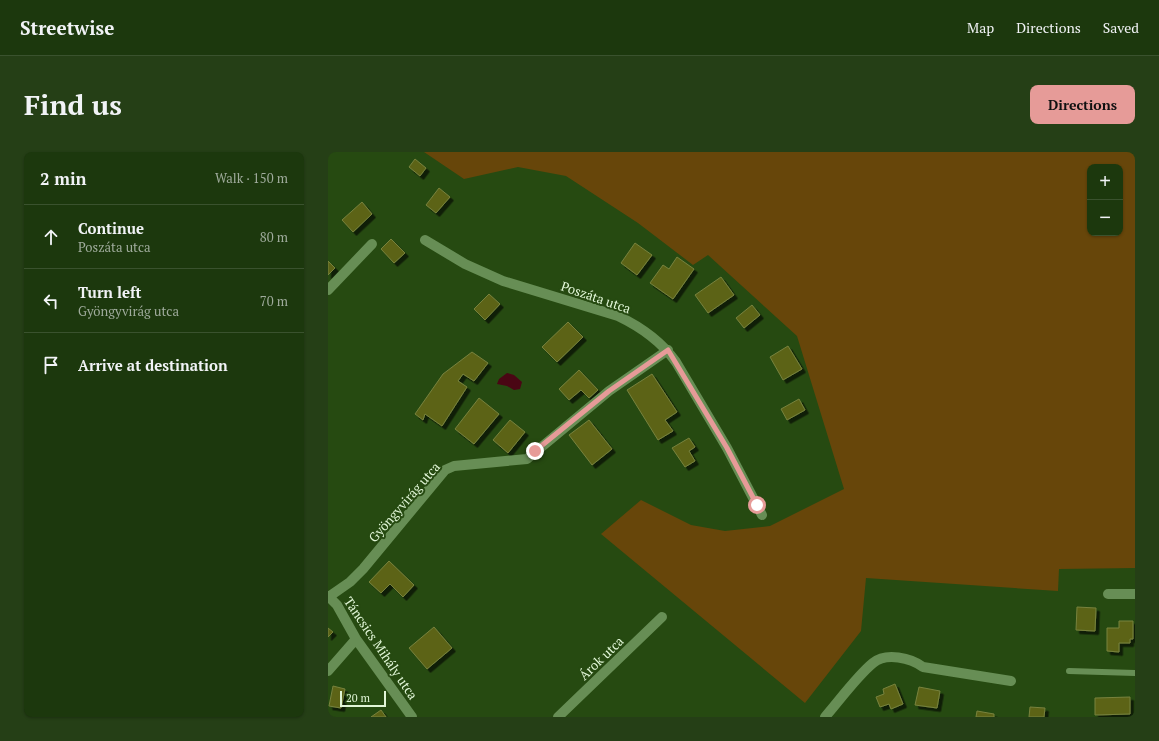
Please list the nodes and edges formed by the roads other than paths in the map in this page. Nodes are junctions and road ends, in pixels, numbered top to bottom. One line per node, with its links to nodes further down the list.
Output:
1 (425, 240): 4 (street, Poszáta utca)
2 (372, 244): 3 (street)
3 (328, 290)
4 (668, 350): 5 (street, Poszáta utca); 8 (street, Gyöngyvirág utca)
5 (762, 515)
6 (1108, 594): 7 (street)
7 (1135, 594)
8 (329, 596): 10 (street, Táncsics Mihály utca)
9 (662, 617): 16 (street, Árok utca)
10 (356, 639): 11 (street); 15 (street, Táncsics Mihály utca)
11 (328, 671)
12 (1069, 672): 13 (lane)
13 (1135, 673)
14 (1011, 681): 17 (street)
15 (412, 717)
16 (558, 717)
17 (825, 717)

